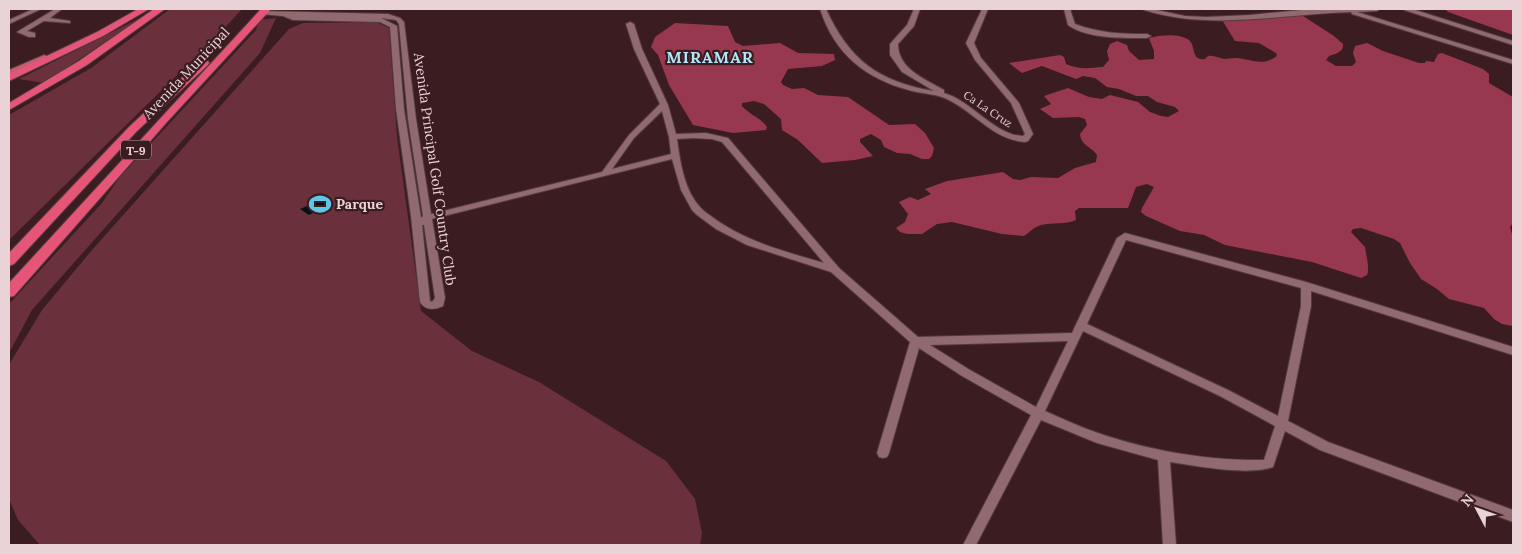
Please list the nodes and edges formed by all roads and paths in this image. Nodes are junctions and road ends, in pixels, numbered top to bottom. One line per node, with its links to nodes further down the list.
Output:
1 (38, 9): 17 (street)
2 (59, 9): 16 (street)
3 (140, 9): 24 (main road)
4 (144, 9): 25 (highway)
5 (160, 9): 29 (highway)
6 (823, 9): 27 (street, Ca La Cruz)
7 (917, 9): 27 (street)
8 (985, 9): 27 (street, Ca La Cruz)
9 (1067, 9): 21 (street)
10 (1146, 9): 14 (street)
11 (1377, 9): 14 (street)
12 (1406, 9): 22 (street)
13 (261, 10): 15 (street); 35 (highway, Avenida Municipal / T-9); 38 (highway, Avenida Municipal / T-9)
14 (1345, 10): 23 (street)
15 (285, 14): 33 (street, Avenida Principal Golf Country Club); 34 (street, Avenida Principal Golf Country Club)
16 (43, 19): 18 (street); 20 (street)
17 (9, 22)
18 (68, 22)
19 (630, 24): 28 (street)
20 (32, 35)
21 (1147, 36)
22 (1513, 43)
23 (1513, 62)
24 (9, 73)
25 (9, 78)
26 (9, 83): 29 (highway)
27 (946, 95)
28 (664, 105): 30 (street); 32 (street)
29 (9, 106)
30 (673, 137): 31 (street); 36 (street)
31 (675, 156): 32 (street); 36 (street)
32 (606, 173): 33 (street)
33 (426, 218): 34 (street); 34 (street, Avenida Principal Golf Country Club)
34 (417, 229)
35 (9, 261)
36 (835, 270): 40 (street)
37 (1306, 286): 39 (street); 41 (street); 43 (street)
38 (9, 292)
39 (1079, 332): 40 (street); 42 (street); 43 (street)
40 (916, 341): 42 (street); 44 (street)
41 (1513, 351)
42 (1037, 413): 45 (street); 47 (street)
43 (1282, 424): 45 (street); 46 (street)
44 (883, 453)
45 (1164, 456): 48 (street)
46 (1513, 516)
47 (969, 545)
48 (1169, 545)

